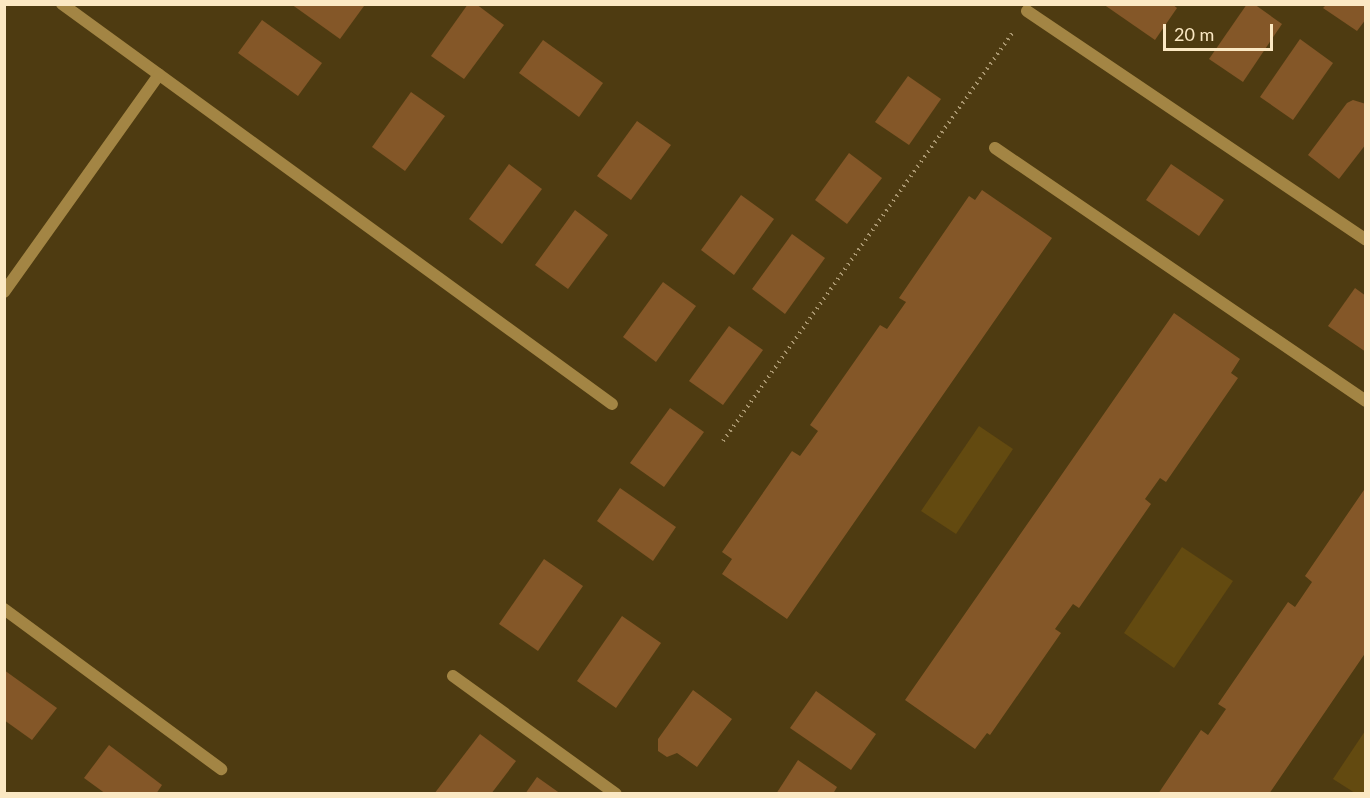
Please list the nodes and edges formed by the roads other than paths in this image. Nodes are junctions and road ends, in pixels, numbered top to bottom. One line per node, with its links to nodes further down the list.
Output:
1 (62, 4): 3 (street)
2 (1027, 11): 5 (street)
3 (159, 75): 6 (street); 8 (street)
4 (995, 148): 7 (street)
5 (1365, 240)
6 (4, 292)
7 (1365, 401)
8 (612, 404)
9 (4, 609): 11 (street)
10 (453, 676): 12 (street)
11 (221, 769)
12 (616, 794)

